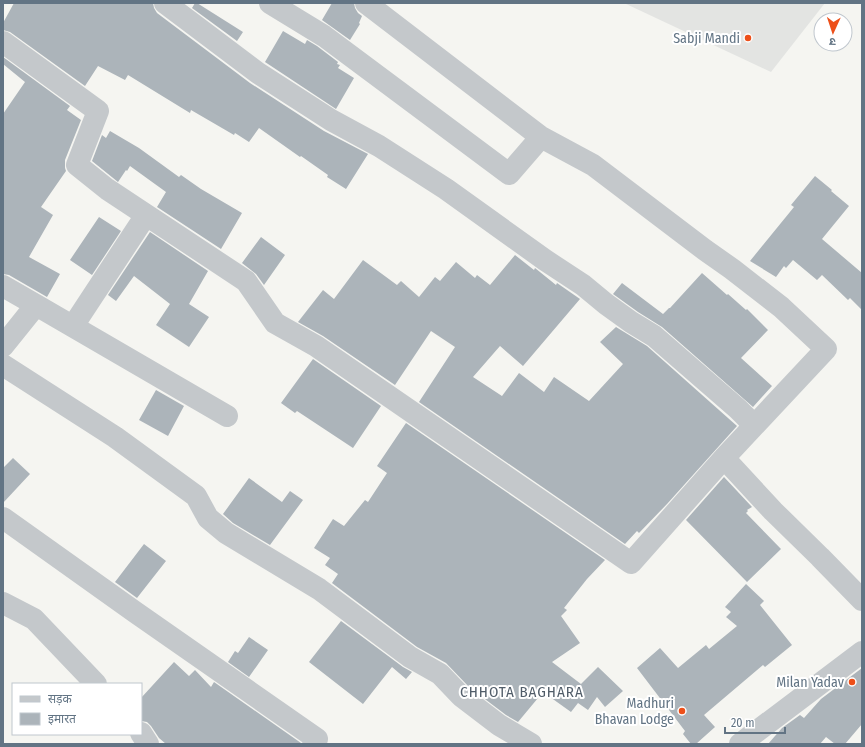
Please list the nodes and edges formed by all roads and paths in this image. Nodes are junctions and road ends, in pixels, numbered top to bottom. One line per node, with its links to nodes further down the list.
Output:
1 (165, 3): 13 (street)
2 (270, 3): 5 (street)
3 (366, 3): 5 (street)
4 (3, 42): 6 (street)
5 (541, 137): 13 (street)
6 (146, 215): 9 (street); 14 (street)
7 (3, 286): 8 (street)
8 (36, 305): 9 (street); 10 (street)
9 (73, 326): 12 (street)
10 (3, 346)
11 (3, 365): 23 (street)
12 (227, 416)
13 (754, 425): 14 (street)
14 (724, 458): 16 (street)
15 (3, 518): 22 (street)
16 (862, 600)
17 (3, 603): 19 (street)
18 (862, 652): 24 (street)
19 (95, 683)
20 (142, 735): 21 (street)
21 (148, 744)
22 (313, 744)
23 (531, 744)
24 (740, 744)

